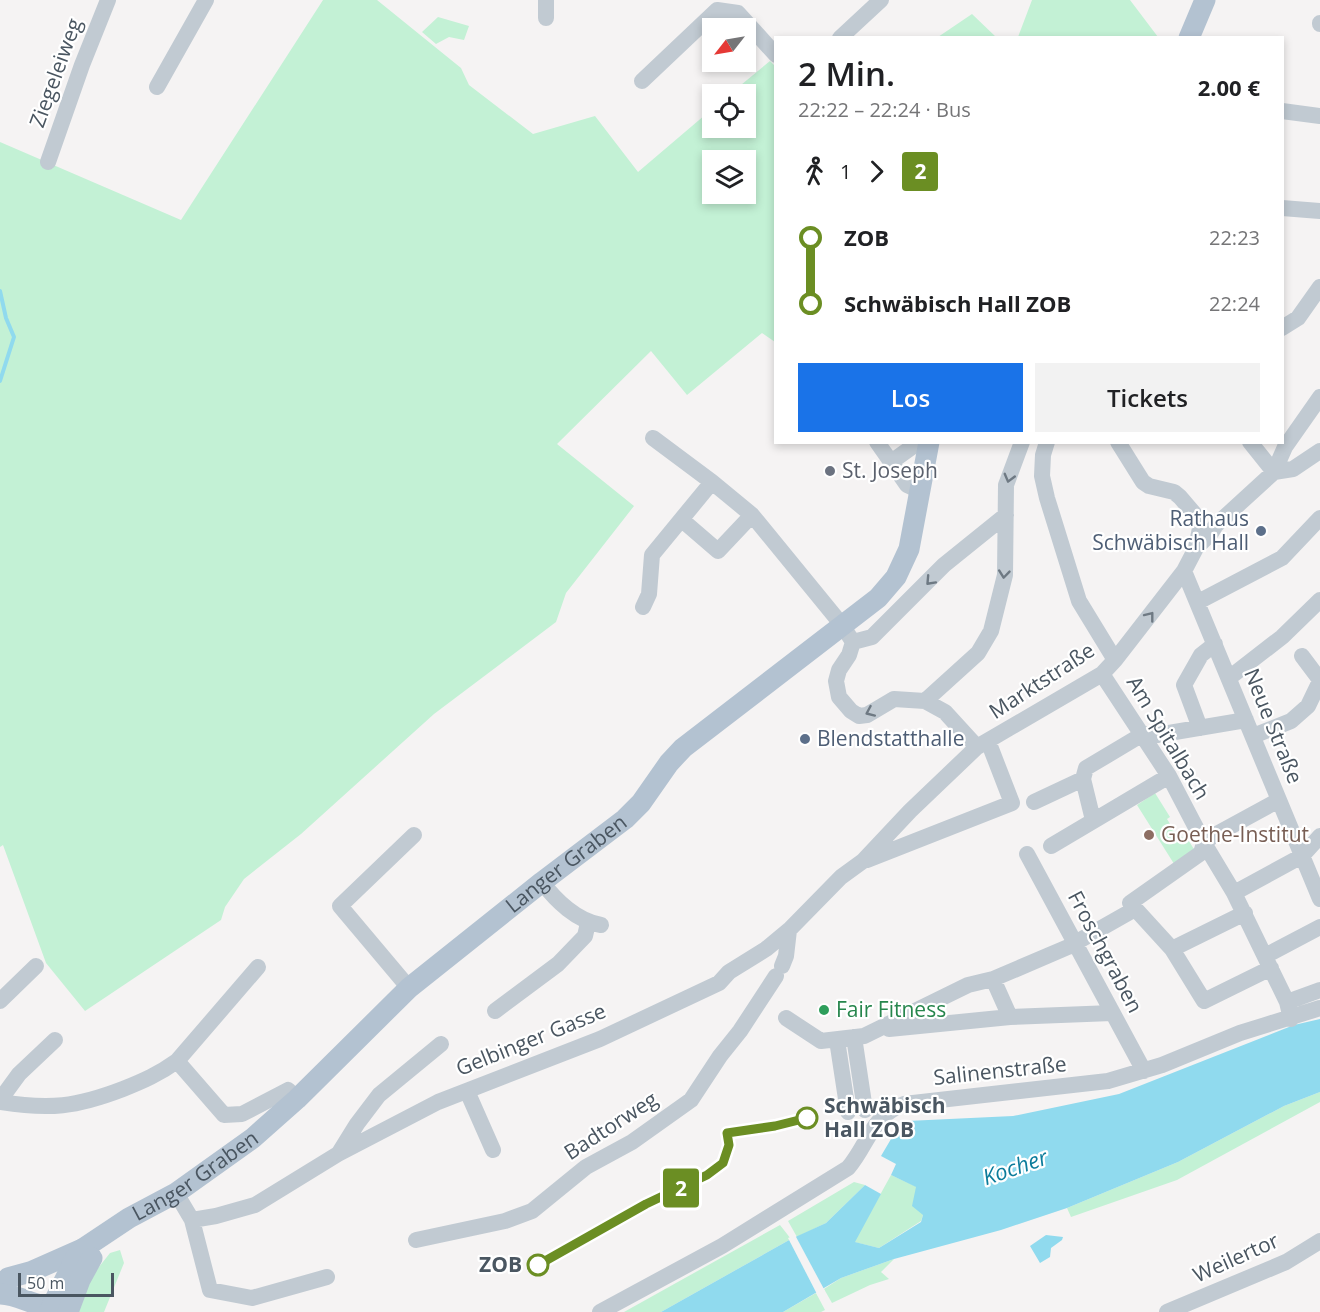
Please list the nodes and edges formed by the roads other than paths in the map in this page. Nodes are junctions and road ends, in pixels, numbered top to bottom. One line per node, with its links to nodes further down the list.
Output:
1 (108, 0): 14 (street, Ziegeleiweg)
2 (206, 0): 11 (street)
3 (546, 0): 6 (street)
4 (881, 0): 7 (street)
5 (1205, 0): 8 (main road)
6 (546, 18)
7 (842, 36)
8 (1190, 36)
9 (774, 53): 10 (street)
10 (642, 81)
11 (157, 87)
12 (1284, 111): 13 (street)
13 (1320, 116)
14 (48, 162)
15 (1284, 208): 16 (street)
16 (1320, 211)
17 (1320, 287): 18 (street)
18 (1284, 327)
19 (1320, 397): 30 (street)
20 (653, 438): 31 (street)
21 (878, 444): 29 (street)
22 (916, 444): 29 (street)
23 (929, 444): 32 (main road, Langer Graben)
24 (1021, 444): 34 (street, one-way to 34)
25 (1046, 444): 45 (street)
26 (1119, 444): 37 (street)
27 (1252, 444): 30 (street)
28 (1320, 451): 30 (street)
29 (891, 462): 32 (street)
30 (1274, 472): 37 (street)
31 (712, 482): 33 (street); 36 (street)
32 (920, 491): 42 (main road, Langer Graben)
33 (752, 515): 36 (street); 42 (street)
34 (1006, 515): 42 (street, one-way to 42); 49 (street, one-way to 49)
35 (1320, 518): 40 (street)
36 (682, 520): 41 (street)
37 (1196, 548): 38 (street, Marktstraße)
38 (1185, 571): 40 (street, Neue Straße); 45 (street, Marktstraße, one-way to 38)
39 (1320, 600): 47 (street)
40 (1198, 602): 43 (street, Neue Straße)
41 (643, 607)
42 (847, 634): 49 (street, one-way to 42); 69 (main road, Langer Graben)
43 (1215, 644): 47 (street, Neue Straße); 52 (street)
44 (1302, 656): 48 (street)
45 (1115, 660): 46 (street, Marktstraße)
46 (1102, 674): 53 (street, Am Spitalbach); 55 (street, Marktstraße)
47 (1228, 678): 51 (street, Neue Straße)
48 (1320, 680): 50 (street)
49 (925, 701): 55 (street)
50 (1314, 709): 54 (street)
51 (1246, 720): 52 (street); 54 (street, Neue Straße)
52 (1200, 728): 53 (street)
53 (1143, 734): 56 (street, Am Spitalbach); 57 (street)
54 (1253, 736): 58 (street, Neue Straße)
55 (983, 744): 67 (street, Gelbinger Gasse); 67 (street, Gelbinger Gasse)
56 (1168, 776): 60 (street); 63 (street, Am Spitalbach)
57 (1083, 779): 59 (street); 60 (street)
58 (1279, 800): 63 (street); 66 (street, Neue Straße)
59 (1034, 801)
60 (1093, 820): 64 (street)
61 (414, 835): 82 (street)
62 (1320, 836): 66 (street)
63 (1204, 843): 70 (street, Am Spitalbach); 72 (street)
64 (1051, 846)
65 (1027, 854): 76 (street, Froschgraben)
66 (1302, 856): 68 (street, Neue Straße); 70 (street)
67 (863, 861): 75 (street, Gelbinger Gasse)
68 (1315, 872): 71 (street, Neue Straße)
69 (542, 882): 82 (main road, Langer Graben); 87 (street)
70 (1234, 893): 73 (street, Am Spitalbach)
71 (1320, 899)
72 (1135, 909): 76 (street); 77 (street)
73 (1245, 913): 77 (street); 78 (street, Am Spitalbach)
74 (1320, 927): 78 (street)
75 (789, 930): 99 (street, Gelbinger Gasse); 107 (street, Badtorweg)
76 (1075, 943): 81 (street); 88 (street, Froschgraben)
77 (1172, 949): 78 (street)
78 (1268, 962): 85 (street, Am Spitalbach)
79 (36, 966): 84 (street)
80 (258, 967): 97 (street)
81 (993, 979): 89 (street); 92 (street)
82 (409, 988): 100 (main road, Langer Graben)
83 (1320, 990): 85 (street)
84 (0, 1000)
85 (1287, 1002): 91 (street, Am Spitalbach)
86 (1320, 1008): 91 (street, Salinenstraße)
87 (495, 1011)
88 (1112, 1013): 89 (street); 98 (street, Froschgraben)
89 (1010, 1017): 92 (street)
90 (786, 1018): 95 (street)
91 (1291, 1019): 98 (street, Salinenstraße)
92 (877, 1031): 93 (street)
93 (854, 1037): 95 (street); 95 (street)
94 (55, 1040): 101 (street)
95 (837, 1040)
96 (441, 1044): 103 (street)
97 (177, 1061): 100 (street); 101 (street)
98 (1144, 1071): 115 (street, Salinenstraße)
99 (467, 1091): 102 (street); 103 (street, Gelbinger Gasse)
100 (297, 1099): 104 (main road, Langer Graben)
101 (0, 1101)
102 (493, 1150)
103 (338, 1154): 105 (street, Gelbinger Gasse)
104 (176, 1193): 105 (street); 106 (main road, Langer Graben)
105 (192, 1220): 110 (street)
106 (116, 1226): 109 (main road, Langer Graben); 113 (main road, Langer Graben)
107 (416, 1240)
108 (1320, 1241): 116 (street, Weilertor)
109 (84, 1248): 111 (main road); 113 (main road, Langer Graben)
110 (327, 1277)
111 (3, 1283): 113 (main road)
112 (0, 1303): 114 (main road)
113 (59, 1309)
114 (10, 1312)
115 (600, 1312)
116 (1167, 1312)

